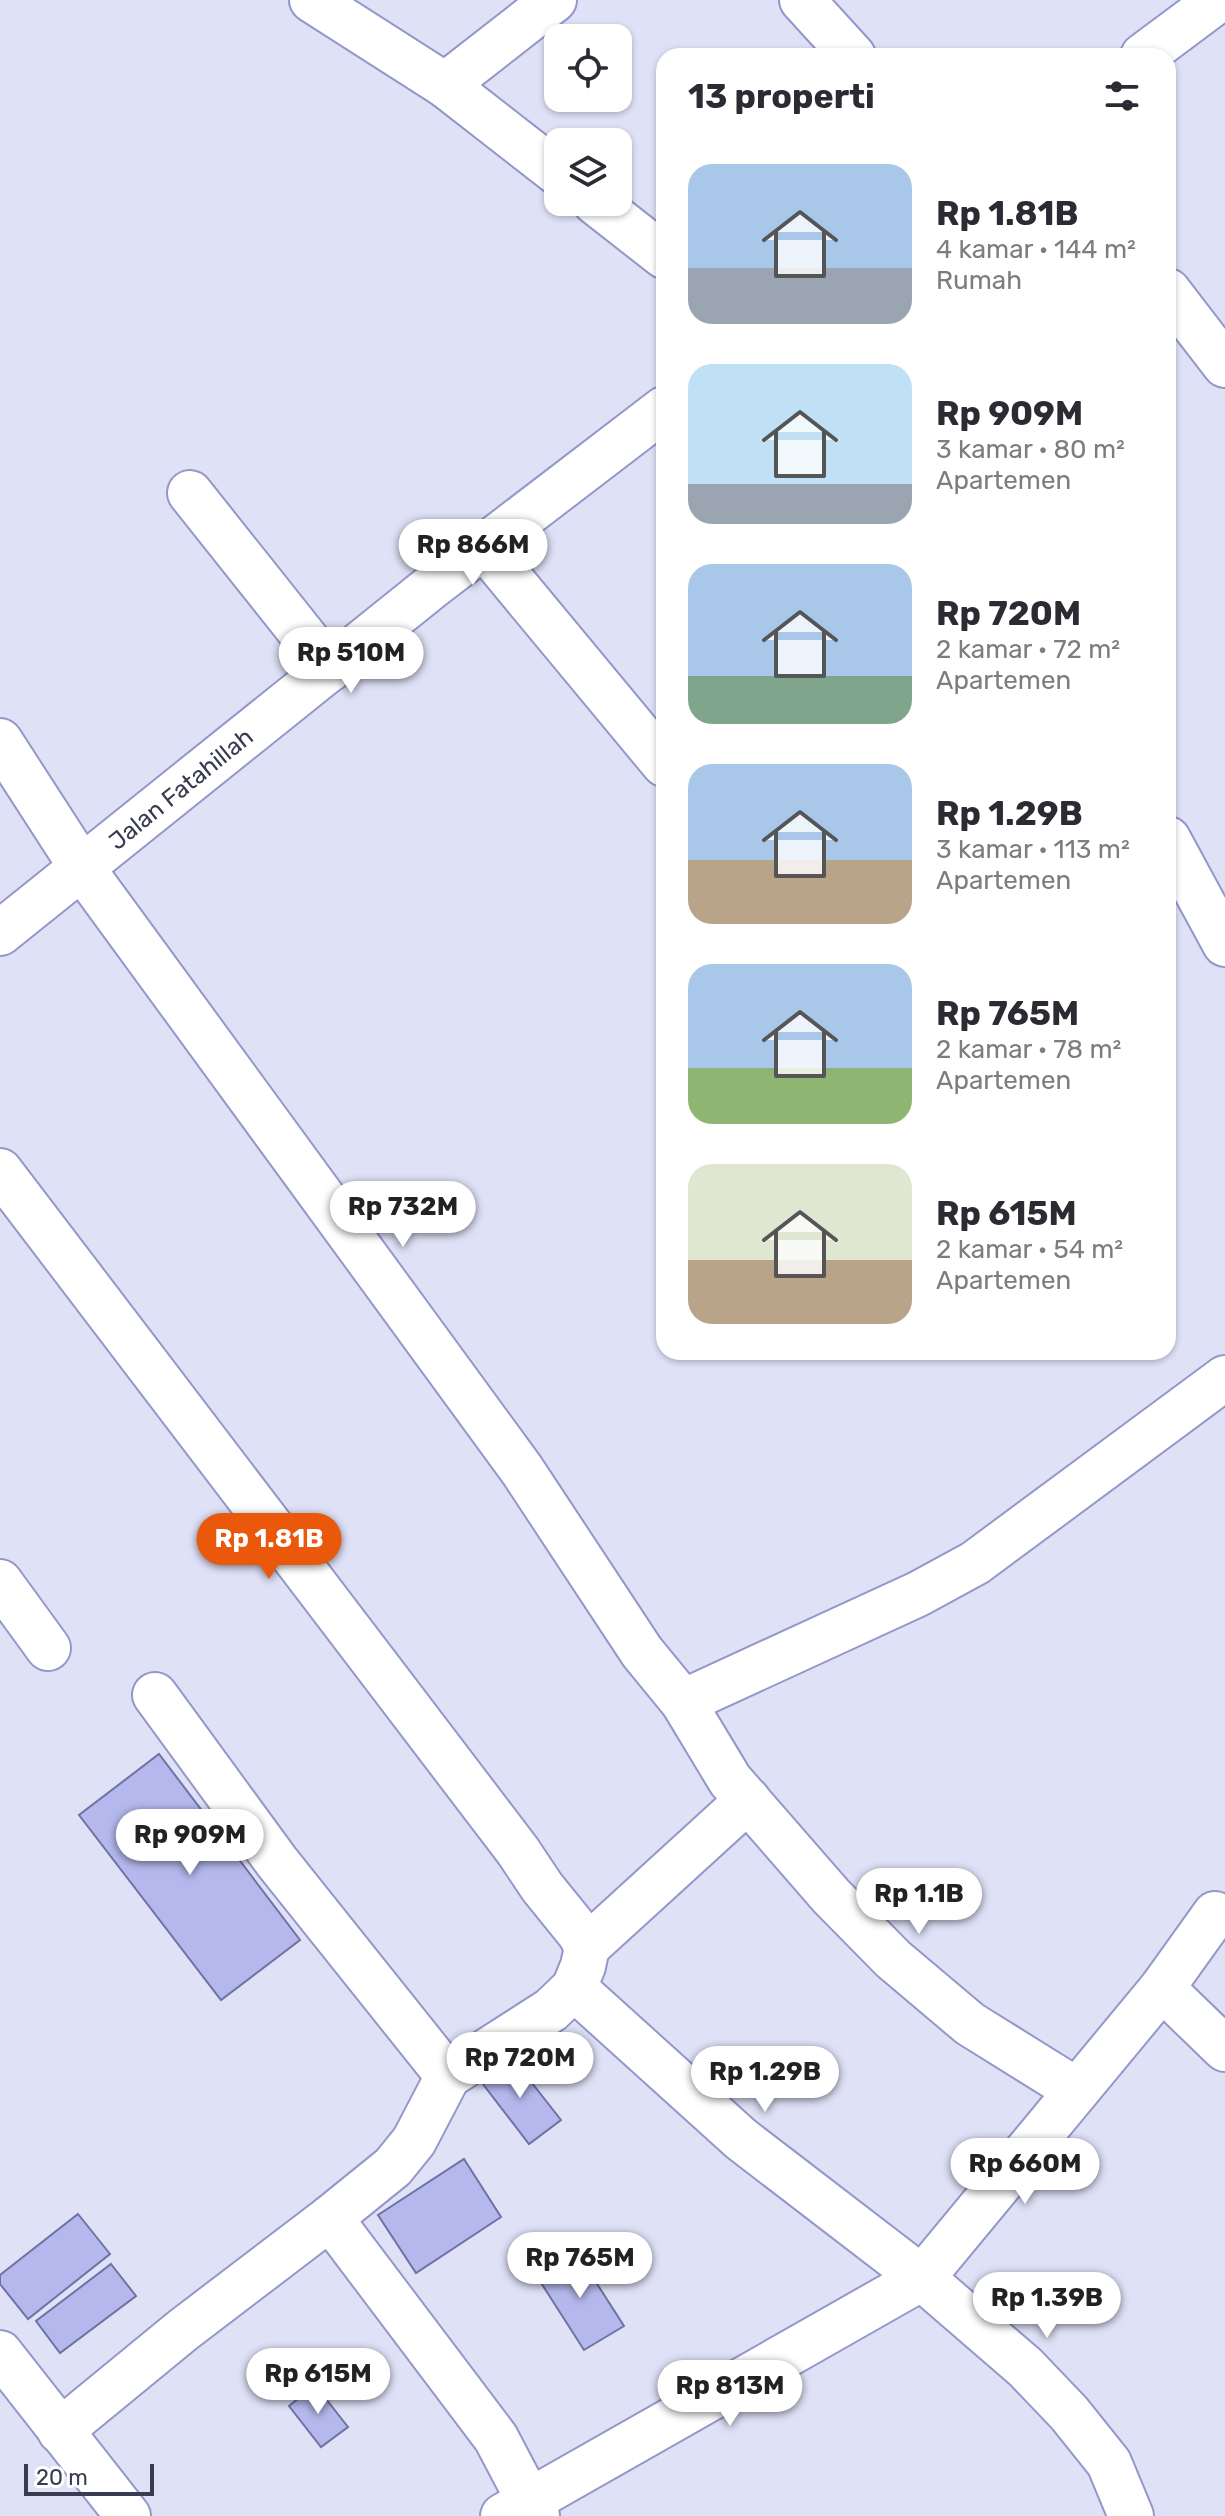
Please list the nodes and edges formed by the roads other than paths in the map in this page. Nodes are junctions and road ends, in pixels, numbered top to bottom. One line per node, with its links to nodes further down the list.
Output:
1 (312, 0): 7 (street)
2 (554, 0): 7 (street)
3 (802, 0): 5 (street)
4 (1218, 0): 6 (street)
5 (846, 48)
6 (1154, 48)
7 (445, 85): 8 (street)
8 (544, 162)
9 (613, 216): 10 (street)
10 (656, 250)
11 (1176, 301): 12 (street)
12 (1225, 365)
13 (656, 415): 15 (street, Jalan Fatahillah)
14 (190, 493): 16 (street)
15 (484, 547): 16 (street, Jalan Fatahillah); 18 (street)
16 (330, 669): 20 (street, Jalan Fatahillah)
17 (0, 741): 20 (street)
18 (656, 754)
19 (1176, 854): 22 (street)
20 (82, 868): 21 (street, Jalan Fatahillah); 28 (street)
21 (0, 933)
22 (1225, 944)
23 (0, 1171): 31 (street)
24 (1225, 1378): 28 (street)
25 (0, 1582): 26 (street)
26 (48, 1648)
27 (155, 1695): 35 (street)
28 (683, 1702): 29 (street)
29 (748, 1800): 31 (street); 36 (street)
30 (1215, 1914): 33 (street)
31 (587, 1947): 32 (street)
32 (574, 1988): 35 (street); 38 (street)
33 (1162, 1988): 34 (street); 36 (street)
34 (1225, 2049)
35 (448, 2076): 37 (street)
36 (1076, 2090): 38 (street)
37 (330, 2218): 40 (street); 41 (street)
38 (922, 2278): 41 (street); 43 (street)
39 (4, 2368): 40 (street)
40 (60, 2431): 42 (street)
41 (523, 2512)
42 (128, 2516)
43 (1131, 2516)

